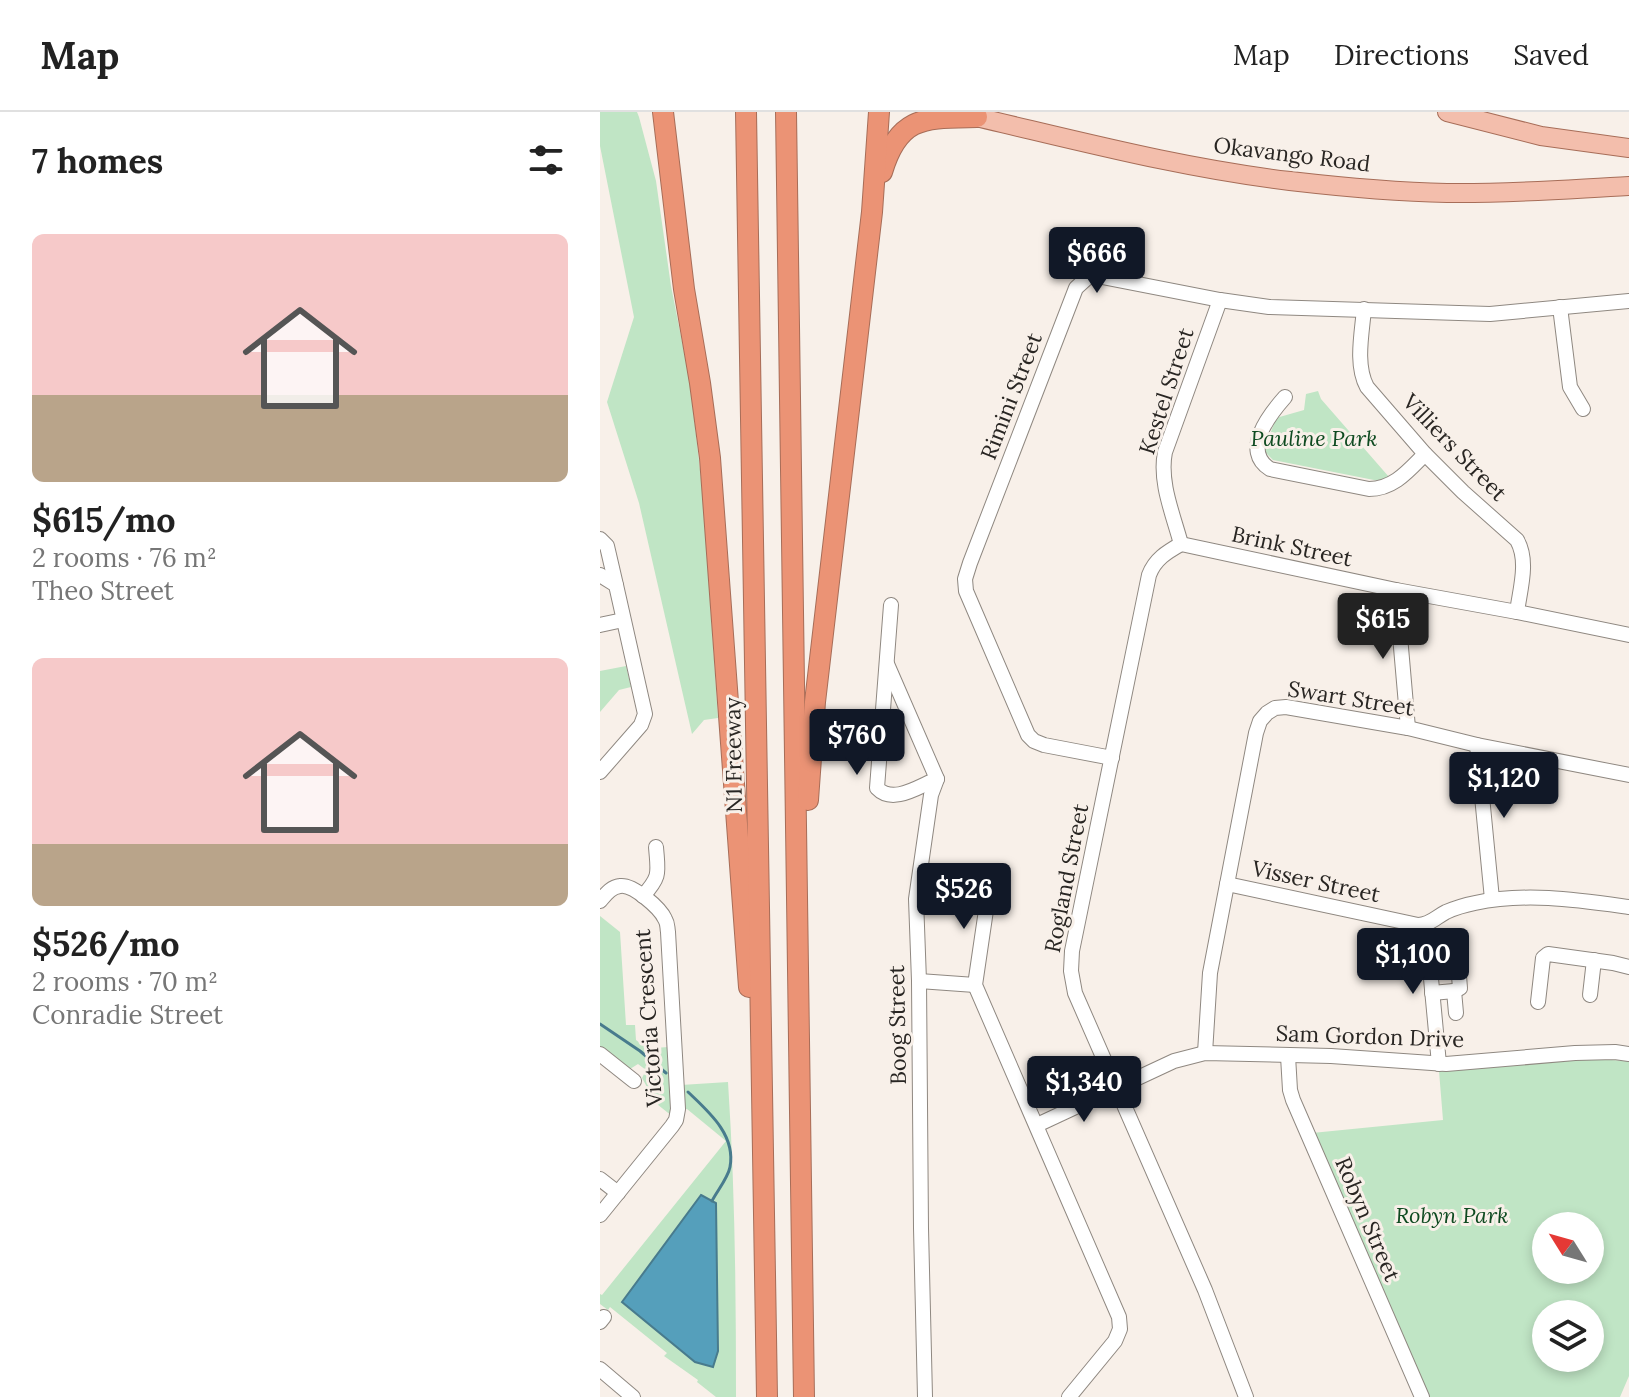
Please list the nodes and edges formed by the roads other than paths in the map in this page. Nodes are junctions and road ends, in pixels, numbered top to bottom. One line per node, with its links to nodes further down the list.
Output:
1 (650, 112): 11 (highway)
2 (663, 112): 11 (highway)
3 (746, 112): 65 (highway, N1 Freeway)
4 (786, 112): 61 (highway)
5 (879, 112): 13 (highway)
6 (955, 112): 9 (main road, Okavango Road)
7 (1447, 112): 8 (main road)
8 (1465, 114): 10 (main road)
9 (977, 117): 12 (main road, Okavango Road); 13 (highway)
10 (1629, 148)
11 (666, 150): 65 (highway)
12 (1629, 186)
13 (872, 212): 61 (highway)
14 (1220, 300): 17 (street, Rimini Street); 22 (street, Kestel Street); 34 (street, Rimini Street)
15 (1629, 301): 16 (street, Rimini Street)
16 (1560, 307): 17 (street, Rimini Street); 19 (street)
17 (1364, 309): 20 (street, Villiers Street)
18 (1285, 397): 20 (street)
19 (1583, 409)
20 (1425, 454): 27 (street, Villiers Street)
21 (600, 539): 24 (street)
22 (1181, 544): 25 (street, Brink Street); 34 (street, Rogland Street)
23 (600, 575): 24 (street)
24 (616, 585): 28 (street)
25 (1396, 590): 27 (street, Brink Street); 32 (street)
26 (891, 605): 31 (street)
27 (1517, 612): 30 (street, Brink Street)
28 (623, 620): 29 (street); 35 (street)
29 (600, 625)
30 (1629, 635)
31 (887, 664): 37 (street); 37 (street)
32 (1408, 728): 33 (street, Swart Street); 40 (street, Swart Street)
33 (1477, 745): 36 (street, Swart Street); 42 (street)
34 (1112, 758): 63 (street, Rogland Street)
35 (600, 772)
36 (1629, 775)
37 (937, 779): 49 (street, Boog Street)
38 (656, 847): 41 (street, Victoria Crescent)
39 (990, 883): 50 (street)
40 (1227, 884): 45 (street, Visser Street); 56 (street, Swart Street)
41 (643, 896): 43 (street, Victoria Crescent); 67 (street, Victoria Crescent)
42 (1492, 899): 44 (street); 45 (street)
43 (600, 901)
44 (1629, 907)
45 (1426, 925): 52 (street)
46 (1457, 952): 51 (street)
47 (1594, 960): 48 (street); 53 (street); 54 (street)
48 (1629, 967)
49 (919, 981): 50 (street); 73 (street, Boog Street)
50 (975, 985): 64 (street)
51 (1454, 991): 52 (street); 55 (street)
52 (1432, 993): 60 (street)
53 (1590, 995)
54 (1538, 1002)
55 (1456, 1013)
56 (1205, 1053): 59 (street, Sam Gordon Drive); 63 (street, Sam Gordon Drive)
57 (600, 1054): 62 (street)
58 (1629, 1054): 60 (street, Sam Gordon Drive)
59 (1288, 1056): 60 (street, Sam Gordon Drive); 76 (street, Robyn Street)
60 (1439, 1064)
61 (800, 1069): 72 (highway)
62 (634, 1081)
63 (1116, 1088): 64 (street, Sam Gordon Drive); 75 (street, Rogland Street)
64 (1037, 1125): 74 (street)
65 (764, 1140): 71 (highway, N1 Freeway)
66 (600, 1179): 67 (street)
67 (618, 1193): 68 (street, Victoria Crescent)
68 (600, 1215)
69 (600, 1369): 70 (street)
70 (633, 1397)
71 (767, 1397)
72 (804, 1397)
73 (925, 1397)
74 (1069, 1397)
75 (1246, 1397)
76 (1422, 1397)

